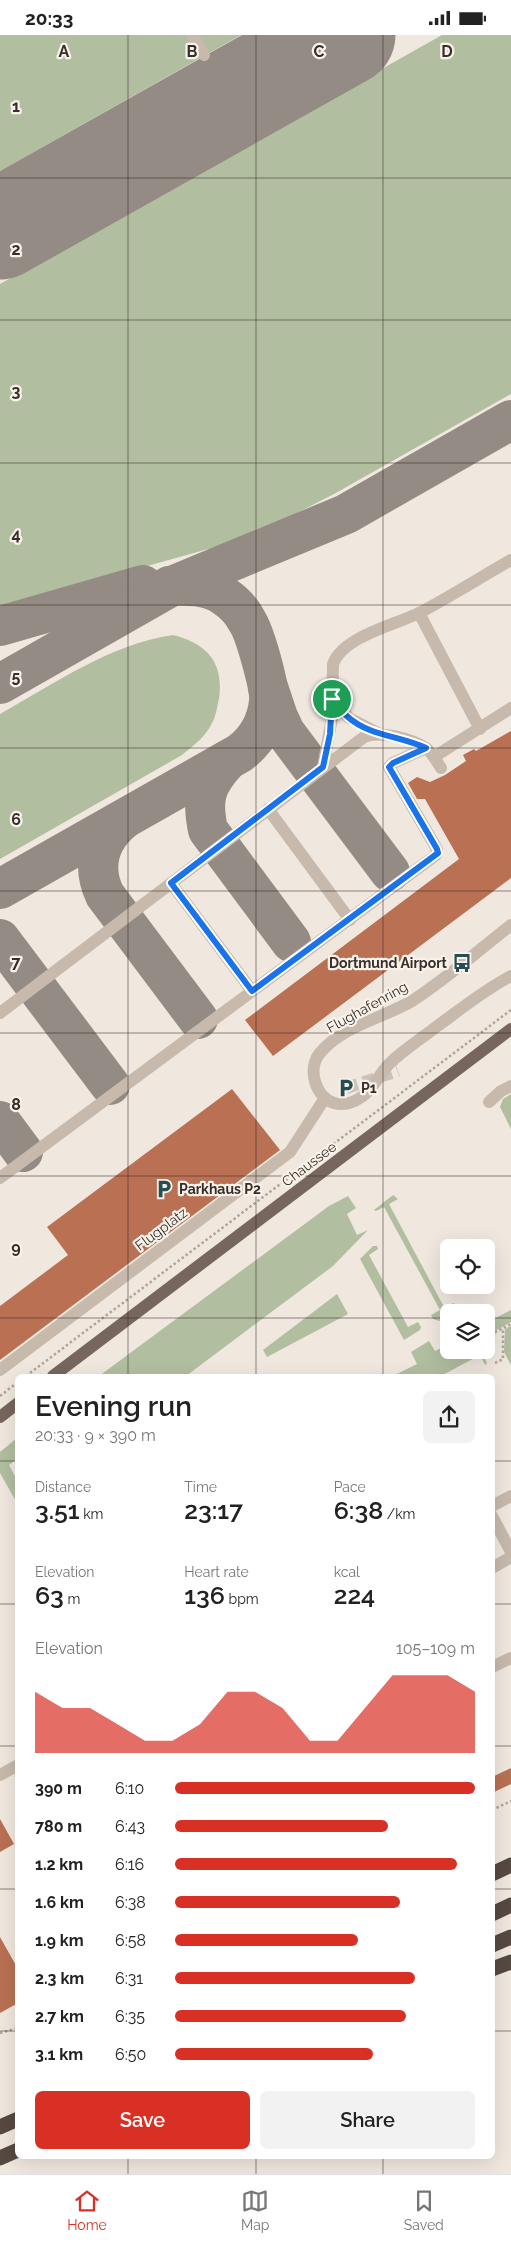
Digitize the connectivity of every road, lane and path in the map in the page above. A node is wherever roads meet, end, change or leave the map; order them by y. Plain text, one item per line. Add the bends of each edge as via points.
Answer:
1 (192, 35) edge
2 (204, 55) dead end
3 (511, 560) edge
4 (419, 613) junction
5 (332, 699) junction
6 (511, 708) edge
7 (480, 729) junction
8 (378, 733) junction
9 (430, 753) junction
10 (323, 767) junction
11 (441, 768) dead end
12 (268, 809) junction
13 (171, 883) junction
14 (350, 920) junction
15 (511, 925) edge
16 (511, 976) edge
17 (252, 991) junction
18 (511, 1010) edge
19 (0, 1013) edge
20 (511, 1029) edge
21 (511, 1086) edge
22 (325, 1098) junction
23 (489, 1102) dead end
24 (0, 1178) edge
25 (511, 1324) edge
26 (503, 1329) junction
27 (495, 1333) edge
28 (495, 1363) dead end
29 (0, 1370) edge
30 (29, 1374) edge
31 (56, 1374) edge
32 (15, 1384) edge
33 (0, 1396) edge
34 (15, 1405) edge
35 (0, 1417) edge
36 (511, 1496) edge
37 (495, 1504) edge
38 (495, 1522) edge
39 (511, 1552) edge
40 (511, 1557) edge
41 (495, 1566) edge
42 (511, 1658) edge
43 (495, 1666) edge
44 (15, 1767) edge
45 (0, 1775) edge
46 (511, 1801) edge
47 (495, 1809) edge
48 (511, 1865) edge
49 (495, 1873) edge
50 (511, 1905) edge
51 (495, 1912) edge
52 (511, 1937) edge
53 (495, 1944) edge
54 (511, 1962) edge
55 (495, 1968) edge
56 (15, 2029) edge
57 (0, 2033) edge
58 (15, 2120) edge
59 (0, 2127) edge
60 (15, 2151) edge
61 (0, 2158) edge

1 - 2 street
3 - 4 street
4 - 5 street via 367,635 340,652 333,664
4 - 7 street
5 - 8 street via 349,718
5 - 10 street via 330,734
6 - 7 street
7 - 9 street
8 - 9 street via 416,743
8 - 10 street via 364,737
9 - 11 street
9 - 14 street via 389,767 438,853
10 - 12 street
12 - 13 street
12 - 14 street
13 - 17 street
13 - 19 street
14 - 17 street
15 - 22 street, Flughafenring via 414,999 327,1046 314,1066 317,1088
16 - 22 street via 488,988 402,1053 362,1097 344,1104
17 - 24 street
18 - 30 path
20 - 31 main road, Chaussee
21 - 23 street
22 - 29 street, Flugplatz via 290,1152
25 - 26 path
26 - 27 path
26 - 28 path via 502,1359
32 - 33 path
34 - 35 main road
36 - 37 street
38 - 39 street
40 - 41 street
42 - 43 street
44 - 45 street
46 - 47 path
48 - 49 highway
50 - 51 highway
52 - 53 highway
54 - 55 highway
56 - 57 path
58 - 59 highway
60 - 61 highway

